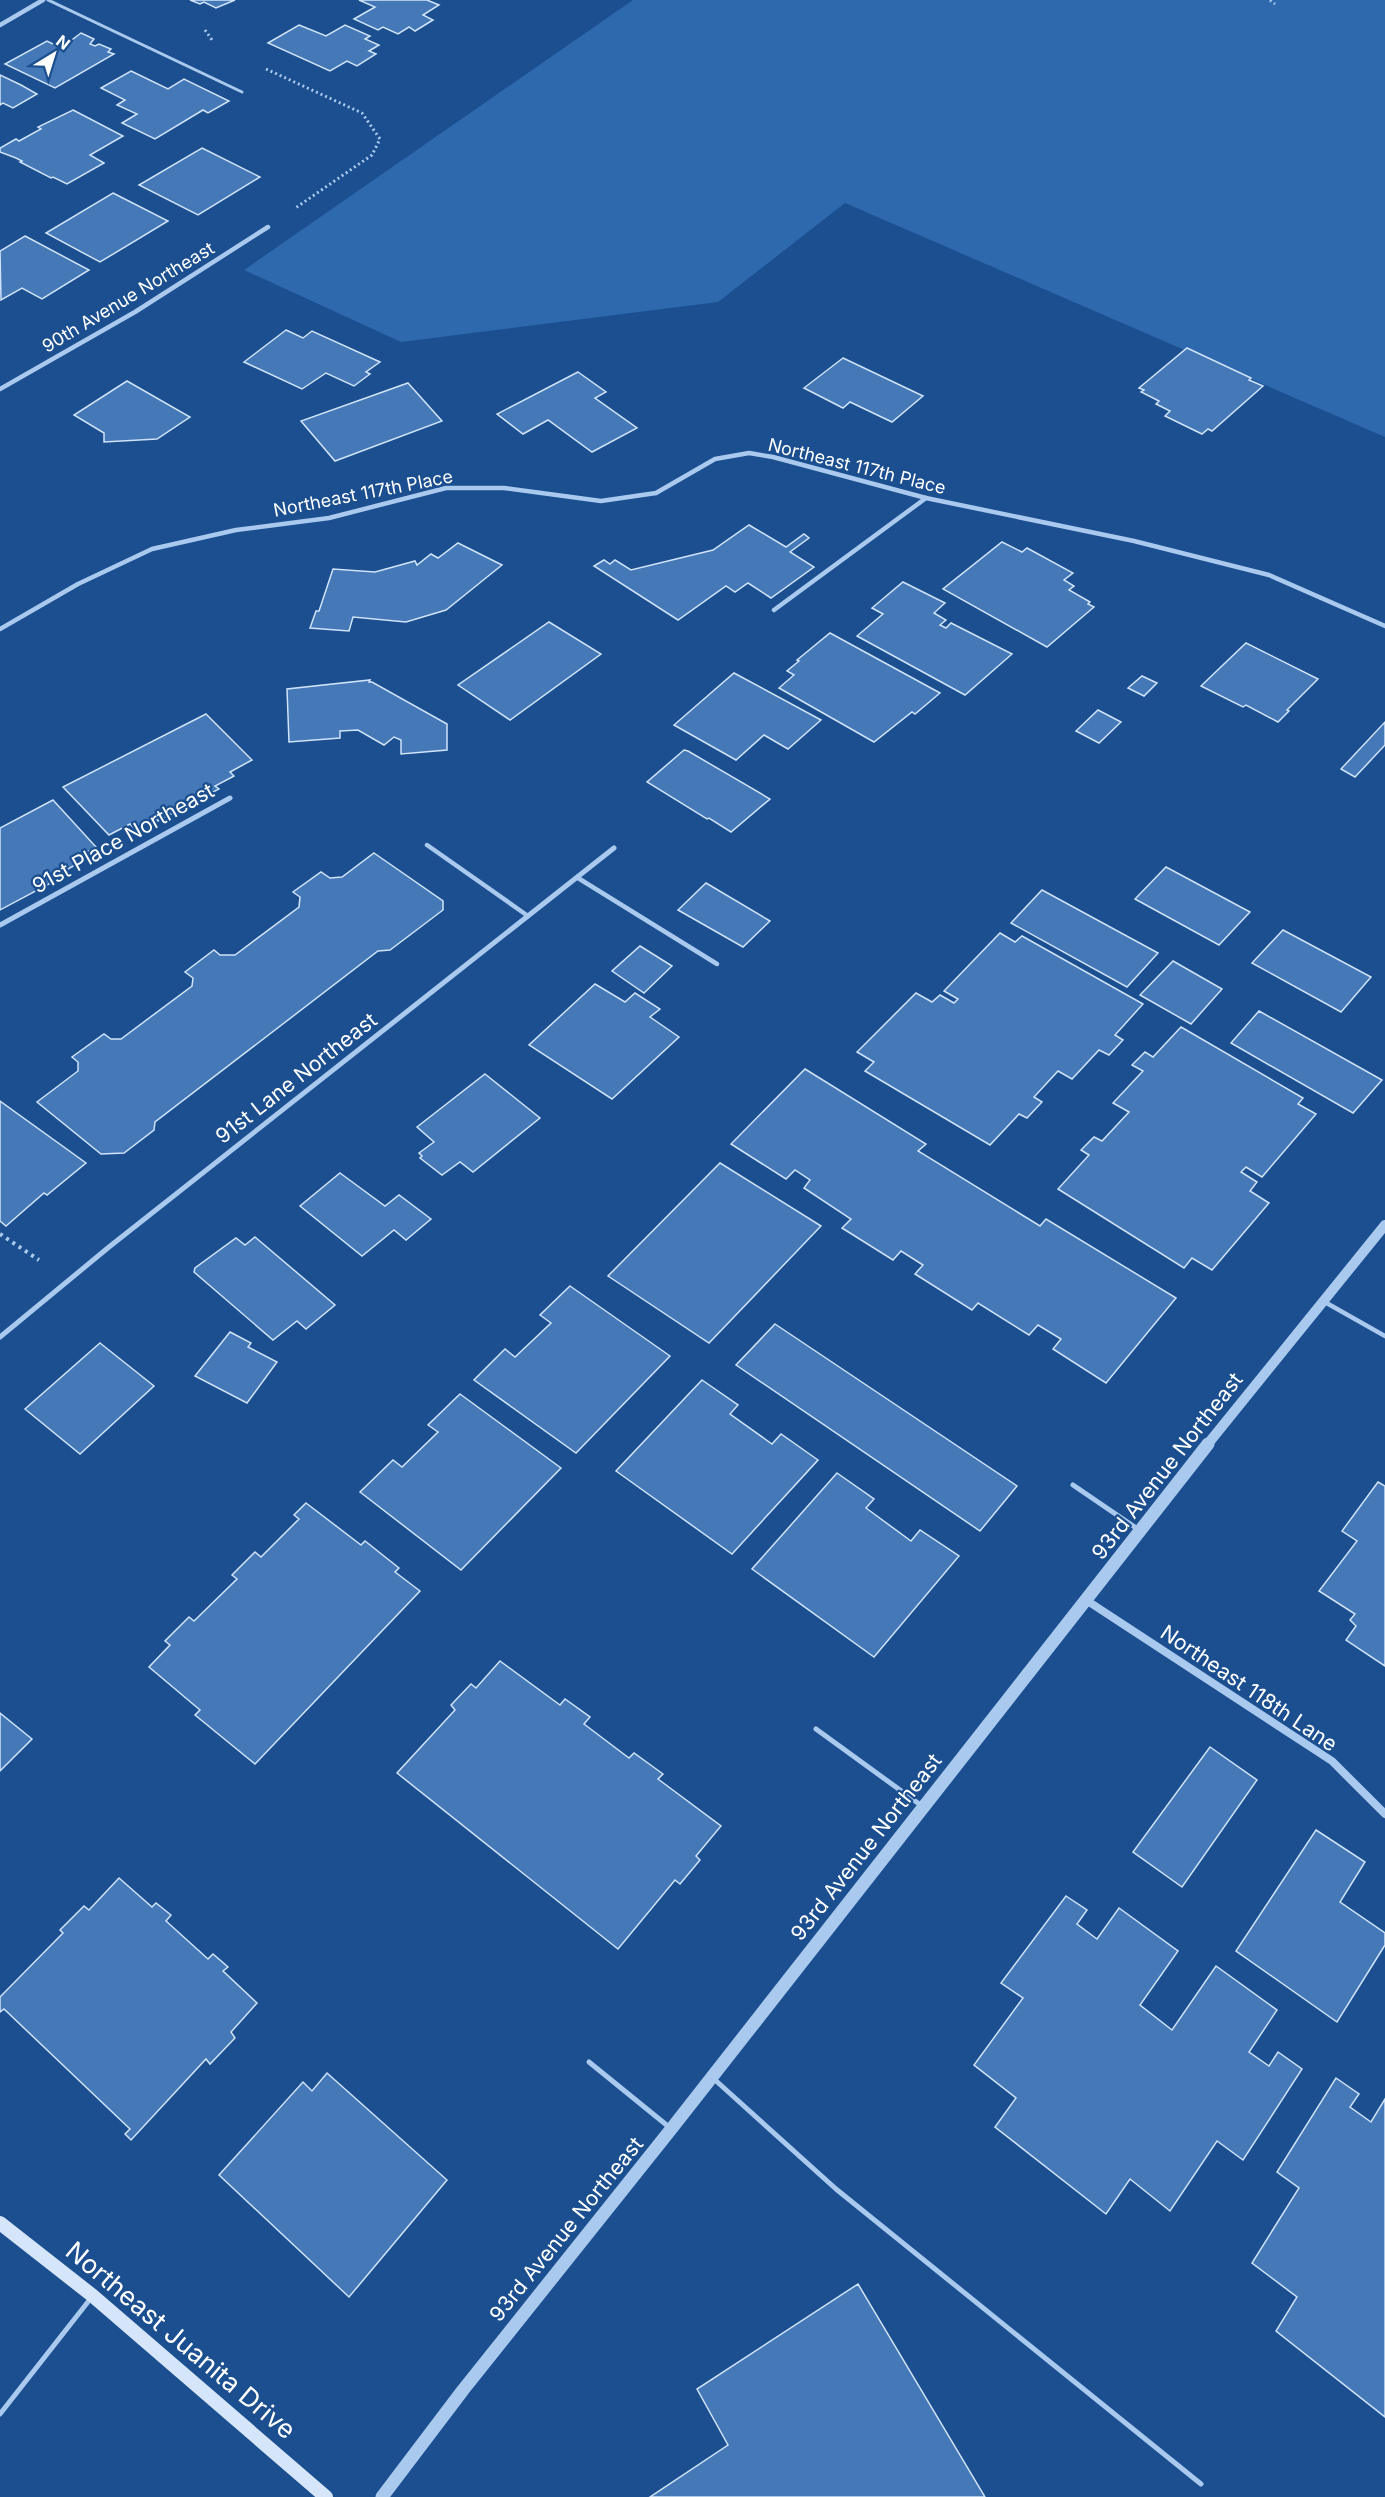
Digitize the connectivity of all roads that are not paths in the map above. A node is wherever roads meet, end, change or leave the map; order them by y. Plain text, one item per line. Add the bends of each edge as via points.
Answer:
1 (43, 0) edge
2 (48, 0) edge
3 (0, 25) edge
4 (242, 92) dead end
5 (268, 227) road end
6 (0, 389) edge
7 (926, 498) junction
8 (774, 610) dead end
9 (1385, 626) edge
10 (0, 629) edge
11 (230, 798) dead end
12 (427, 846) dead end
13 (614, 848) dead end
14 (578, 878) junction
15 (528, 916) junction
16 (0, 925) edge
17 (717, 964) dead end
18 (1385, 1225) edge
19 (1323, 1301) junction
20 (1385, 1336) edge
21 (0, 1337) edge
22 (1073, 1485) dead end
23 (1139, 1530) junction
24 (1086, 1600) junction
25 (816, 1729) dead end
26 (922, 1806) junction
27 (1385, 1814) edge
28 (589, 2062) dead end
29 (712, 2077) junction
30 (671, 2129) junction
31 (0, 2223) edge
32 (93, 2296) junction
33 (0, 2414) edge
34 (1201, 2484) dead end
35 (327, 2497) edge
36 (382, 2497) edge

1 - 3 street
2 - 4 lane
5 - 6 street, 90th Avenue Northeast via 135,312
7 - 8 street
7 - 9 street, Northeast 117th Place via 1134,541 1269,575
7 - 10 street, Northeast 117th Place via 749,453 715,459 656,493 601,501 504,488 446,488 329,518 236,530 152,549 78,584
11 - 16 street, 91st Place Northeast
12 - 15 lane
13 - 14 street, 91st Lane Northeast
14 - 15 street, 91st Lane Northeast
14 - 17 lane
15 - 21 street, 91st Lane Northeast
18 - 19 street, 93rd Avenue Northeast
19 - 20 lane
19 - 23 street, 93rd Avenue Northeast
22 - 23 lane
23 - 24 street, 93rd Avenue Northeast
24 - 26 street, 93rd Avenue Northeast
24 - 27 street, Northeast 118th Lane via 1332,1761
25 - 26 lane
26 - 29 street, 93rd Avenue Northeast
28 - 30 lane
29 - 30 street, 93rd Avenue Northeast
29 - 34 lane via 836,2189
30 - 36 street, 93rd Avenue Northeast via 444,2412
31 - 32 main road, Northeast Juanita Drive
32 - 33 lane
32 - 35 main road, Northeast Juanita Drive

